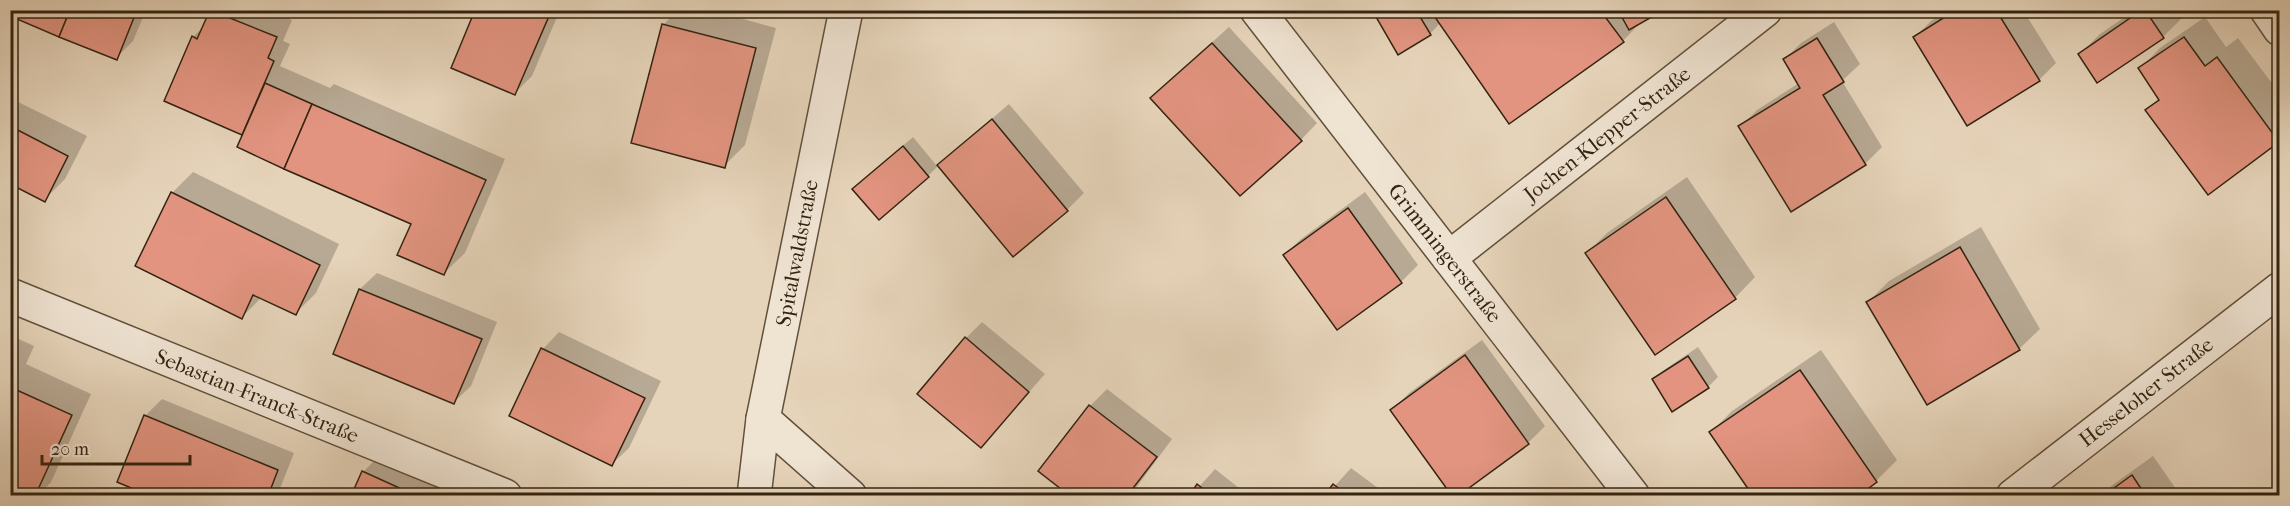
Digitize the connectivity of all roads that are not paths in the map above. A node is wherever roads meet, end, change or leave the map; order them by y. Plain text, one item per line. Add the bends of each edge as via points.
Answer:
1 (846, 10) edge
2 (1257, 10) edge
3 (1765, 10) edge
4 (2266, 10) edge
5 (2280, 29) edge
6 (1449, 258) junction
7 (2280, 289) edge
8 (10, 295) edge
9 (763, 419) junction
10 (505, 495) edge
11 (754, 495) edge
12 (850, 495) edge
13 (1633, 495) edge
14 (2013, 495) edge

1 - 9 street, Spitalwaldstraße
2 - 6 street, Grimmingerstraße
3 - 6 street, Jochen-Klepper-Straße
4 - 5 street
6 - 13 street, Grimmingerstraße
7 - 14 street, Hesseloher Straße
8 - 10 street, Sebastian-Franck-Straße
9 - 11 street, Spitalwaldstraße
9 - 12 street

